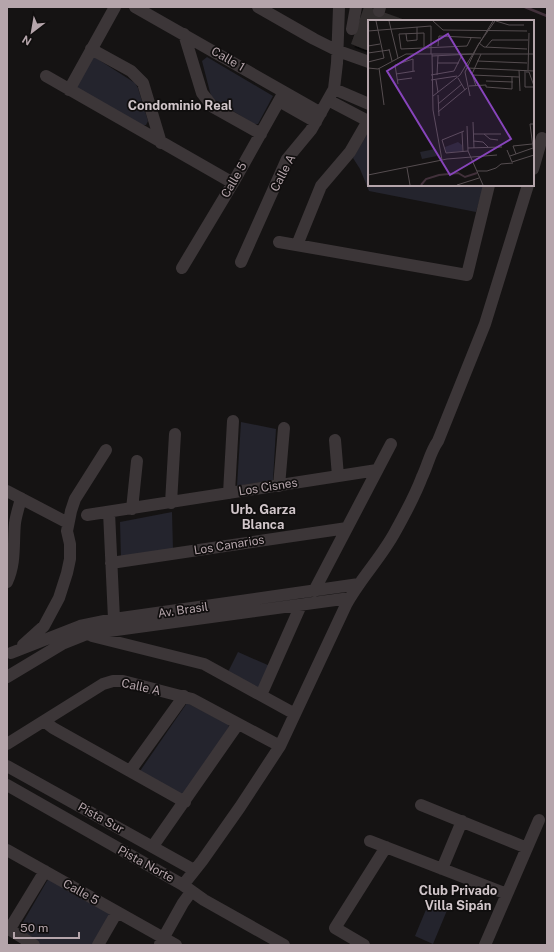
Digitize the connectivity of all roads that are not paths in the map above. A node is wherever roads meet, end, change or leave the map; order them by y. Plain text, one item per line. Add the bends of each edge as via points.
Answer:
1 (115, 7) edge
2 (135, 7) edge
3 (258, 7) edge
4 (339, 7) edge
5 (356, 7) edge
6 (352, 29) dead end
7 (184, 34) junction
8 (91, 49) junction
9 (338, 51) junction
10 (368, 62) edge
11 (46, 76) dead end
12 (334, 89) junction
13 (69, 90) junction
14 (282, 96) junction
15 (328, 100) junction
16 (368, 104) edge
17 (318, 117) junction
18 (368, 120) edge
19 (368, 122) edge
20 (261, 134) junction
21 (541, 137) edge
22 (161, 142) junction
23 (534, 165) edge
24 (233, 183) junction
25 (489, 186) edge
26 (528, 186) edge
27 (279, 242) dead end
28 (297, 245) junction
29 (241, 262) dead end
30 (182, 268) dead end
31 (233, 421) dead end
32 (284, 428) dead end
33 (175, 434) dead end
34 (335, 440) dead end
35 (391, 444) dead end
36 (106, 450) dead end
37 (137, 461) dead end
38 (377, 470) junction
39 (338, 476) junction
40 (279, 486) junction
41 (7, 491) edge
42 (229, 494) junction
43 (21, 498) junction
44 (171, 502) junction
45 (132, 509) junction
46 (109, 512) junction
47 (87, 516) dead end
48 (68, 523) junction
49 (347, 528) junction
50 (111, 563) junction
51 (7, 582) edge
52 (359, 584) junction
53 (314, 591) junction
54 (350, 598) junction
55 (301, 605) junction
56 (114, 620) junction
57 (87, 634) junction
58 (8, 653) edge
59 (7, 677) edge
60 (261, 695) junction
61 (184, 696) junction
62 (295, 714) junction
63 (44, 721) junction
64 (238, 724) junction
65 (7, 744) edge
66 (280, 746) junction
67 (7, 766) edge
68 (130, 771) junction
69 (7, 785) edge
70 (185, 802) junction
71 (421, 805) dead end
72 (539, 820) dead end
73 (462, 821) junction
74 (370, 841) dead end
75 (153, 846) junction
76 (386, 847) junction
77 (527, 848) junction
78 (7, 850) edge
79 (442, 869) junction
80 (194, 870) junction
81 (45, 871) junction
82 (187, 888) junction
83 (507, 894) junction
84 (117, 912) junction
85 (8, 929) edge
86 (161, 941) edge
87 (34, 945) edge
88 (98, 945) edge
89 (176, 945) edge
90 (284, 945) edge
91 (364, 945) edge
92 (485, 945) edge

1 - 8 street
2 - 7 street, Calle 1
3 - 9 street
4 - 9 street
5 - 6 street
7 - 14 street, Calle 1
7 - 20 street via 202,93 213,107
8 - 13 street
8 - 22 street via 131,72 143,83
9 - 10 street
9 - 12 street
11 - 13 street
12 - 15 street, Calle A
12 - 16 street
13 - 22 street
14 - 17 street, Calle 1
14 - 20 street, Calle 5
15 - 17 street, Calle A
15 - 18 street
17 - 29 street, Calle A via 311,130 287,159
19 - 28 street via 350,152 321,186
20 - 24 street, Calle 5
21 - 23 street
22 - 24 street
24 - 30 street, Calle 5
25 - 28 street via 467,275
26 - 52 street via 485,324 438,441 396,531
27 - 28 street
31 - 42 street
32 - 40 street
33 - 44 street
34 - 39 street
35 - 38 street
36 - 48 street via 75,499
37 - 45 street
38 - 39 street, Los Cisnes
38 - 49 street
39 - 40 street, Los Cisnes
40 - 42 street, Los Cisnes
41 - 43 street
42 - 44 street, Los Cisnes
43 - 48 street
43 - 51 street via 16,522 14,555
44 - 45 street, Los Cisnes
45 - 46 street, Los Cisnes
46 - 47 street, Los Cisnes
46 - 50 street
48 - 58 street via 70,559 59,598 44,626 28,641
49 - 50 street, Los Canarios
49 - 53 street
50 - 56 street
52 - 53 street, Av. Brasil
52 - 54 street
53 - 56 street, Av. Brasil
54 - 55 street, Av. Brasil
54 - 62 street
55 - 57 street, Av. Brasil
55 - 60 street
56 - 58 street, Av. Brasil via 80,626
57 - 59 street, Av. Brasil via 62,644
57 - 60 street via 204,664
60 - 62 street
61 - 63 street, Calle A via 123,681 113,681 103,684
61 - 64 street, Calle A
61 - 68 street
62 - 66 street
63 - 65 street, Calle A
63 - 68 street
64 - 66 street, Calle A
64 - 70 street
66 - 80 street
67 - 75 street, Pista Sur
68 - 70 street
69 - 82 street, Pista Norte
70 - 75 street
71 - 73 street
72 - 77 street
73 - 77 street
73 - 79 street
74 - 76 street
75 - 80 street, Pista Sur
76 - 79 street
76 - 91 street via 335,928
77 - 83 street
78 - 81 street, Calle 5
79 - 83 street
80 - 82 street
81 - 84 street, Calle 5
81 - 85 street
82 - 86 street via 183,903
82 - 90 street, Pista Norte
83 - 92 street
84 - 86 street, Calle 5
84 - 88 street
85 - 87 street
86 - 89 street, Calle 5

